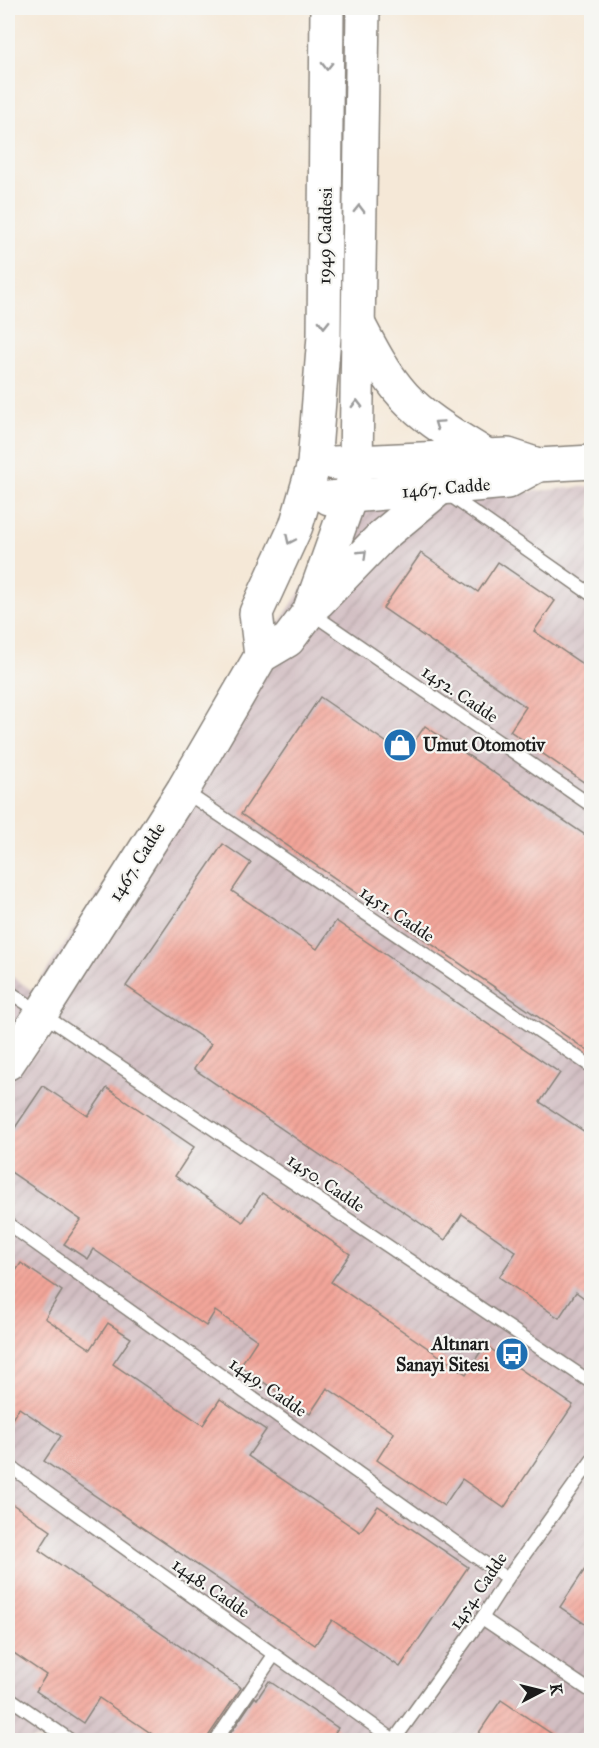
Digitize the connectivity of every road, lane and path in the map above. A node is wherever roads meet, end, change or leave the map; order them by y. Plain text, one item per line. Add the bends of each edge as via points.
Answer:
1 (327, 8) edge
2 (363, 8) edge
3 (357, 322) junction
4 (487, 456) junction
5 (591, 462) edge
6 (356, 463) junction
7 (314, 464) junction
8 (538, 465) junction
9 (439, 489) junction
10 (350, 497) junction
11 (304, 500) junction
12 (591, 595) edge
13 (309, 612) junction
14 (261, 656) junction
15 (183, 790) junction
16 (591, 806) edge
17 (8, 991) edge
18 (41, 1014) junction
19 (8, 1063) edge
20 (591, 1067) edge
21 (8, 1224) edge
22 (591, 1383) edge
23 (591, 1460) edge
24 (8, 1465) edge
25 (507, 1580) junction
26 (482, 1618) junction
27 (274, 1654) junction
28 (591, 1692) edge
29 (8, 1697) edge
30 (70, 1740) edge
31 (216, 1740) edge
32 (394, 1740) edge

1 -> 7 street, 1949 Caddesi via 324,336
3 -> 2 street, 1949 Caddesi
4 -> 3 street via 426,416 404,396 379,363
6 -> 3 street, 1949 Caddesi
4 - 6 street, 1467. Cadde
4 - 8 street, 1467. Cadde via 508,455
5 - 8 street, 1467. Cadde
6 - 7 street, 1467. Cadde
6 - 10 street, 1467. Cadde
7 - 11 street
8 - 9 street, 1467. Cadde via 507,482
9 - 10 street, 1467. Cadde
9 - 12 lane
13 -> 9 street via 361,556
10 - 11 street, 1467. Cadde
10 - 13 street, 1467. Cadde
11 -> 14 street via 256,613
13 - 14 street, 1467. Cadde via 288,640
13 - 16 lane, 1452. Cadde
14 - 15 street, 1467. Cadde
15 - 18 street, 1467. Cadde
15 - 20 lane, 1451. Cadde
17 - 18 lane, 1450. Cadde
18 - 19 street, 1467. Cadde
18 - 22 lane, 1450. Cadde
21 - 25 lane, 1449. Cadde
23 - 25 lane, 1454. Cadde
24 - 27 lane, 1448. Cadde
25 - 26 lane, 1454. Cadde
26 - 28 lane
26 - 32 lane, 1454. Cadde
27 - 31 lane
27 - 32 lane, 1448. Cadde
29 - 30 lane

